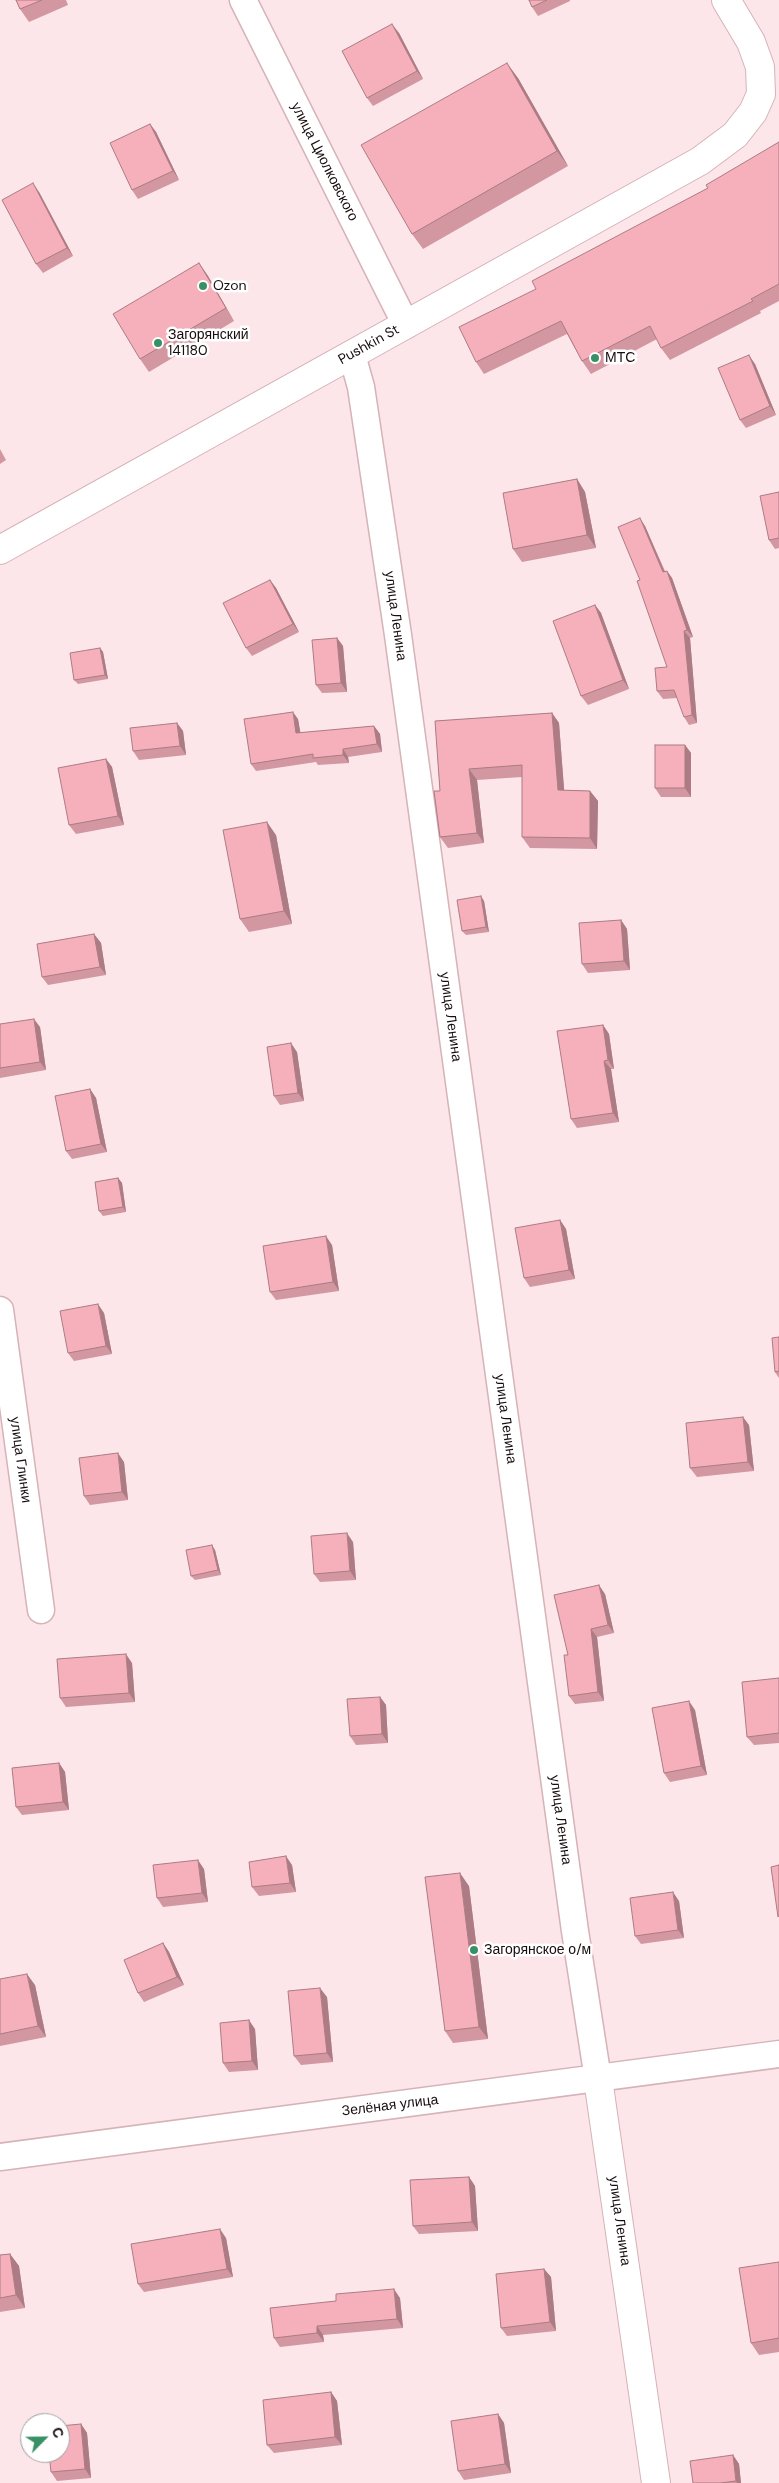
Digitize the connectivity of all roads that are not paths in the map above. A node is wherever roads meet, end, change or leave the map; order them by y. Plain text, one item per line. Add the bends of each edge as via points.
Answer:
1 (243, 0) edge
2 (726, 0) edge
3 (406, 325) junction
4 (352, 355) junction
5 (0, 550) edge
6 (0, 1310) edge
7 (41, 1610) dead end
8 (779, 2054) edge
9 (598, 2079) junction
10 (0, 2157) edge
11 (656, 2483) edge

1 - 3 street, улица Циолковского
2 - 3 main road, Pushkin St via 751,42 760,67 761,94 753,112 735,135 700,161
3 - 4 main road, Pushkin St
4 - 5 main road, Pushkin St
4 - 9 street, улица Ленина via 361,386 398,635
6 - 7 street, улица Глинки
8 - 9 street, Зелёная улица
9 - 10 street, Зелёная улица
9 - 11 main road, улица Ленина

